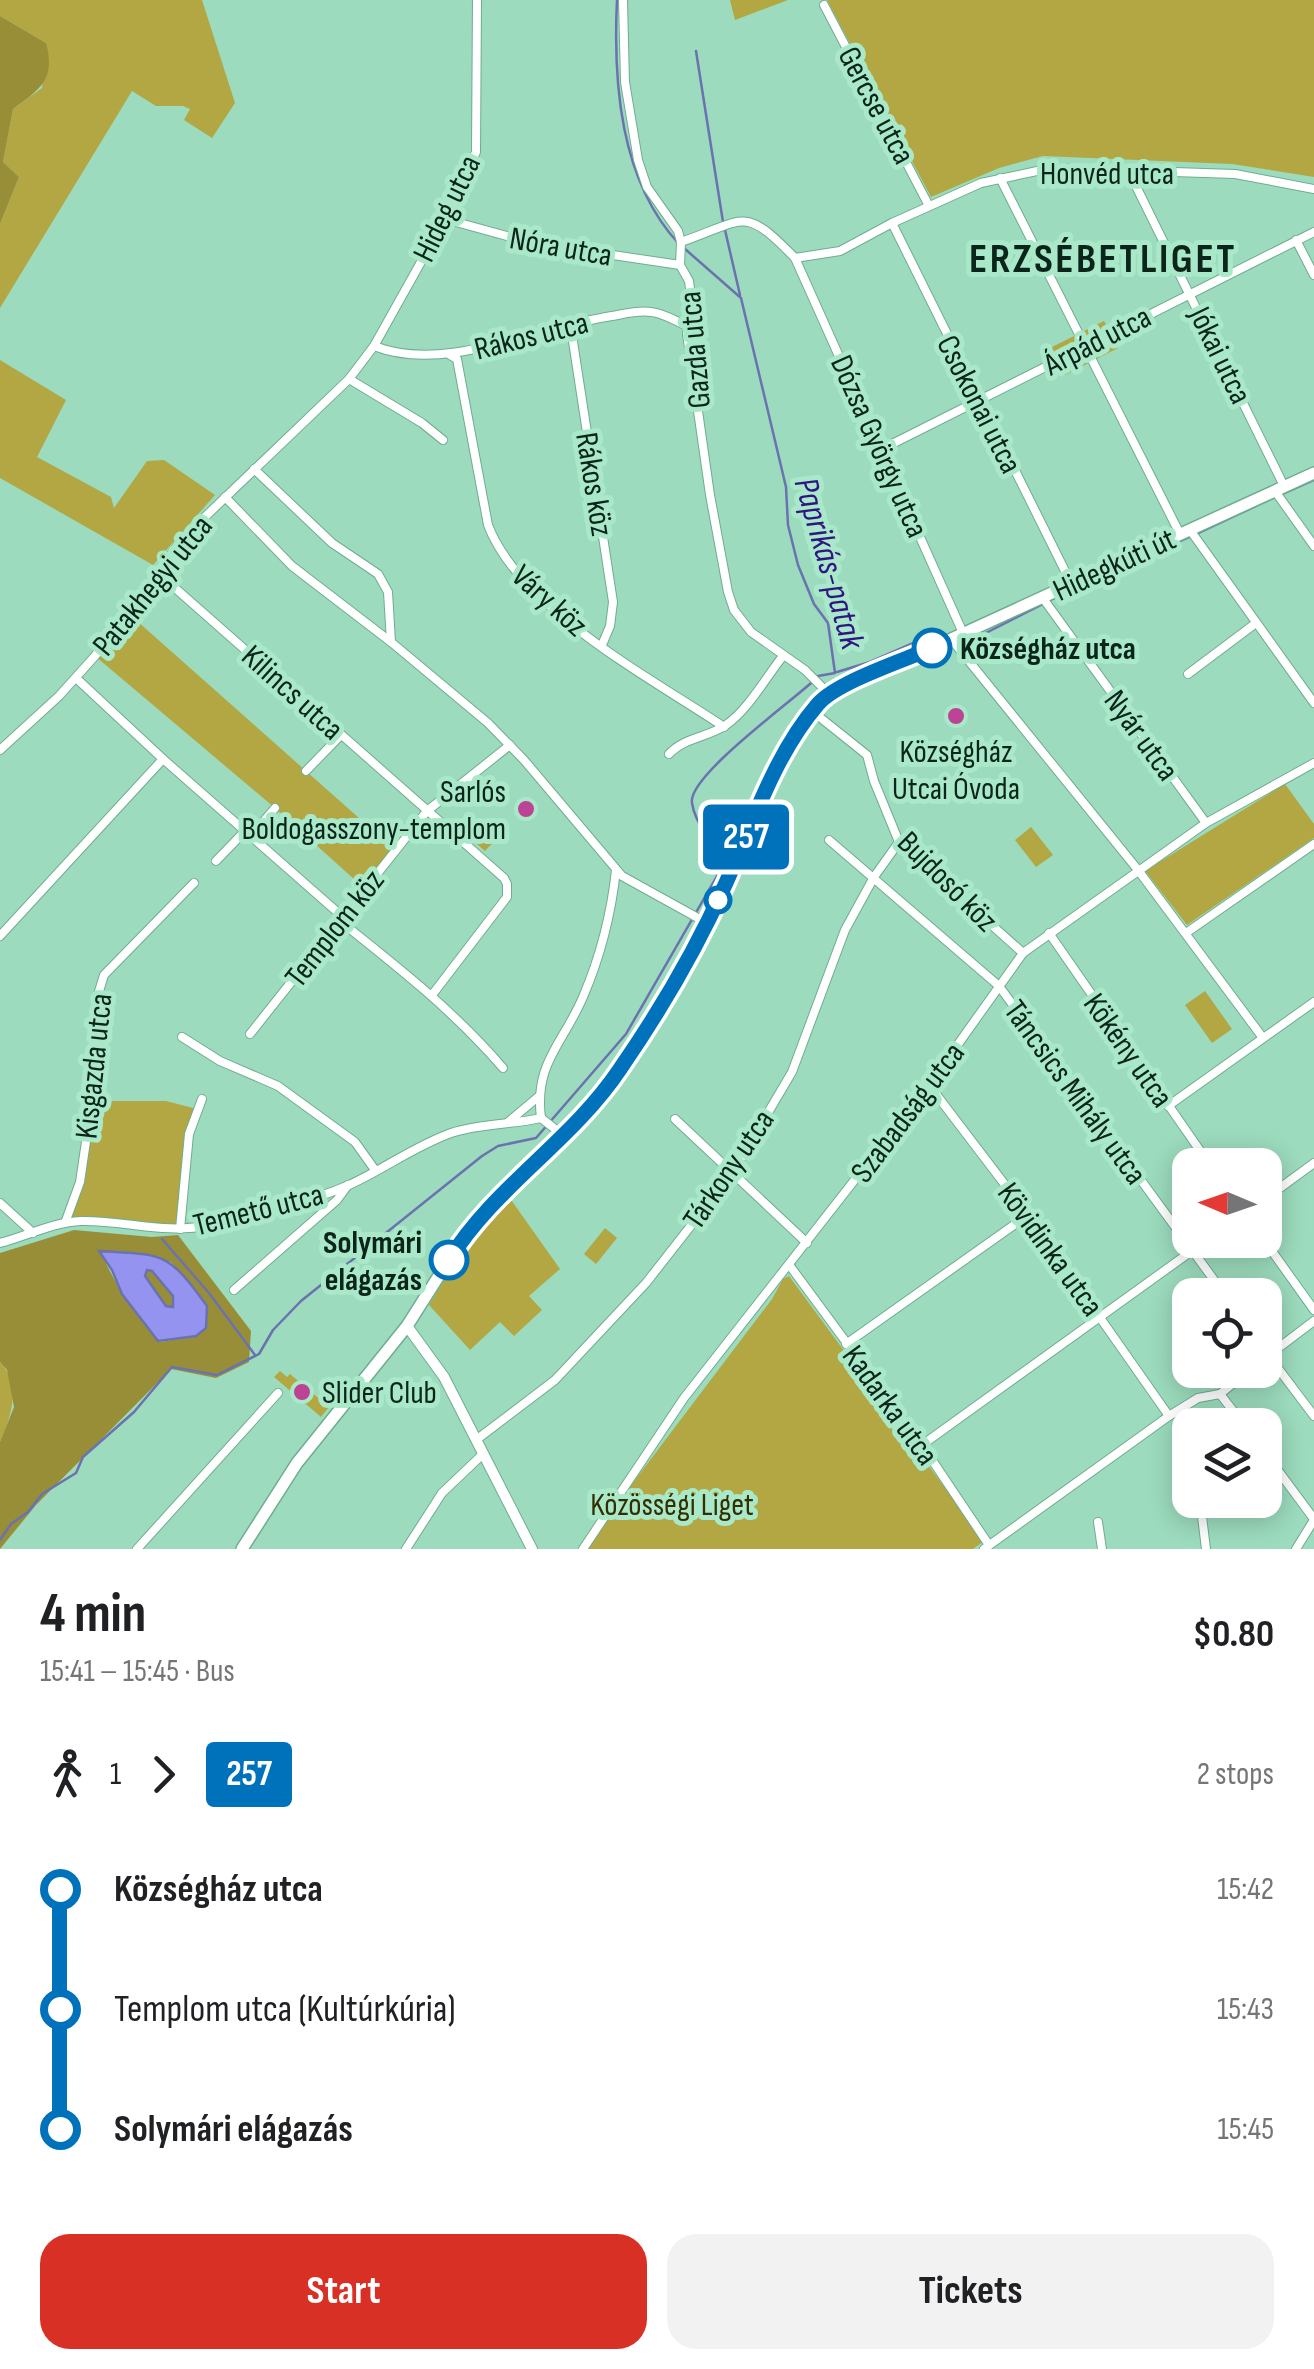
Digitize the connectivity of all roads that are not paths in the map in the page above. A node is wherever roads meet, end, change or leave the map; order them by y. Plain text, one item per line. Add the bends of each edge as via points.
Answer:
1 (478, 0) edge
2 (623, 0) edge
3 (824, 5) dead end
4 (1129, 172) junction
5 (1000, 178) junction
6 (1314, 189) edge
7 (929, 206) junction
8 (444, 218) junction
9 (892, 223) junction
10 (1314, 232) edge
11 (1296, 240) junction
12 (681, 246) junction
13 (796, 258) junction
14 (680, 265) junction
15 (1314, 275) edge
16 (1191, 293) junction
17 (570, 322) junction
18 (687, 326) junction
19 (374, 346) junction
20 (1085, 346) junction
21 (450, 355) junction
22 (348, 379) junction
23 (977, 399) junction
24 (443, 440) dead end
25 (882, 449) junction
26 (254, 469) junction
27 (1314, 473) edge
28 (1278, 492) junction
29 (225, 497) junction
30 (1188, 533) junction
31 (1314, 546) edge
32 (158, 572) junction
33 (1071, 584) junction
34 (1045, 600) junction
35 (1256, 622) junction
36 (957, 636) junction
37 (391, 642) junction
38 (602, 646) junction
39 (783, 656) junction
40 (1188, 674) dead end
41 (76, 678) junction
42 (828, 693) junction
43 (1314, 703) edge
44 (812, 711) junction
45 (724, 727) junction
46 (341, 735) junction
47 (510, 745) junction
48 (0, 750) edge
49 (669, 754) dead end
50 (163, 759) junction
51 (1314, 764) edge
52 (306, 771) dead end
53 (275, 808) dead end
54 (427, 811) junction
55 (1206, 824) junction
56 (249, 832) junction
57 (829, 840) dead end
58 (900, 842) junction
59 (1314, 844) edge
60 (216, 861) dead end
61 (616, 870) junction
62 (1138, 870) junction
63 (874, 877) junction
64 (194, 882) dead end
65 (342, 919) junction
66 (704, 921) junction
67 (1186, 933) junction
68 (1049, 934) junction
69 (0, 936) edge
70 (1023, 953) junction
71 (999, 986) junction
72 (432, 995) junction
73 (1314, 1002) edge
74 (250, 1034) dead end
75 (182, 1037) dead end
76 (1263, 1038) junction
77 (503, 1068) dead end
78 (930, 1086) junction
79 (538, 1098) junction
80 (202, 1099) dead end
81 (1168, 1106) junction
82 (675, 1119) dead end
83 (546, 1121) junction
84 (506, 1123) junction
85 (564, 1136) junction
86 (1198, 1148) edge
87 (1314, 1163) edge
88 (374, 1170) junction
89 (733, 1172) junction
90 (348, 1185) junction
91 (1282, 1187) edge
92 (0, 1203) edge
93 (1028, 1216) junction
94 (65, 1223) junction
95 (1172, 1223) edge
96 (180, 1229) junction
97 (34, 1234) junction
98 (0, 1244) edge
99 (808, 1244) junction
100 (1181, 1258) edge
101 (1278, 1258) edge
102 (790, 1266) junction
103 (234, 1290) dead end
104 (1312, 1304) edge
105 (1100, 1315) junction
106 (1314, 1321) edge
107 (407, 1326) junction
108 (846, 1344) junction
109 (1282, 1344) edge
110 (1282, 1375) edge
111 (1228, 1388) edge
112 (278, 1393) dead end
113 (1220, 1394) junction
114 (1229, 1408) edge
115 (1169, 1416) junction
116 (1314, 1416) edge
117 (476, 1440) junction
118 (922, 1445) junction
119 (483, 1454) junction
120 (1282, 1477) edge
121 (1202, 1518) edge
122 (1314, 1520) edge
123 (1098, 1522) dead end
124 (987, 1547) edge
125 (137, 1549) edge
126 (242, 1549) edge
127 (406, 1549) edge
128 (532, 1549) edge
129 (583, 1549) edge
130 (1102, 1549) edge
131 (1206, 1549) edge
132 (1296, 1549) edge

1 - 8 street, Hideg utca via 478,142
2 - 12 street via 638,160
3 - 7 street, Gercse utca
4 - 5 street, Honvéd utca via 1051,168
4 - 6 street, Honvéd utca via 1235,174
4 - 16 street, Jókai utca
5 - 7 street, Honvéd utca
5 - 20 street
7 - 9 street, Honvéd utca
8 - 14 street, Nóra utca via 532,243
8 - 19 street, Hideg utca
9 - 13 street, Honvéd utca via 830,255
9 - 23 street, Csokonai utca
10 - 11 street, Árpád utca
11 - 15 street
11 - 16 street, Árpád utca
12 - 13 street via 747,220 764,226
12 - 14 street, Gazda utca
13 - 25 street, Dózsa György utca
14 - 18 street, Gazda utca via 691,296
16 - 20 street, Árpád utca
16 - 28 street, Jókai utca
17 - 18 street, Rákos utca via 650,312
17 - 21 street, Rákos utca
17 - 38 street, Rákos köz via 613,602
18 - 39 street, Gazda utca via 728,592 741,621
19 - 21 street, Rákos utca via 394,354
19 - 22 street, Patakhegyi utca
20 - 23 street, Árpád utca
20 - 30 street
21 - 38 street, Váry köz via 457,359 496,547 538,596
22 - 24 street
22 - 26 street, Patakhegyi utca
23 - 25 street, Árpád utca
23 - 33 street, Csokonai utca
25 - 36 street, Dózsa György utca
26 - 29 street, Patakhegyi utca
26 - 37 street via 332,543 378,574 388,592
27 - 28 main road, Hidegkúti út
28 - 30 main road, Hidegkúti út
28 - 31 street, Jókai utca
29 - 32 street, Patakhegyi utca
29 - 37 street via 280,555
30 - 33 main road, Hidegkúti út
30 - 35 street
32 - 41 street, Patakhegyi utca
32 - 46 street, Kilincs utca
33 - 34 main road, Hidegkúti út
34 - 36 main road, Hidegkúti út
34 - 55 street, Nyár utca
35 - 40 street
35 - 43 street
36 - 42 main road, Hidegkúti út
36 - 62 street
37 - 47 street
38 - 45 street, Váry köz
39 - 42 street, Gazda utca
39 - 45 street
41 - 48 street, Patakhegyi utca
41 - 50 street
42 - 44 main road, Hidegkúti út
44 - 58 street, Bujdosó köz via 867,755
44 - 66 main road, Hidegkúti út via 776,770
45 - 49 street via 680,743
46 - 52 street
46 - 54 street, Kilincs utca
47 - 54 street, Templom köz
47 - 61 street
50 - 56 street
50 - 69 street
51 - 55 street, Szabadság utca
53 - 56 street
54 - 65 street, Templom köz
54 - 72 street, Kilincs utca via 504,878 508,891
55 - 62 street, Szabadság utca
56 - 60 street
56 - 65 street
57 - 63 street, Táncsics Mihály utca
58 - 63 street, Tárkony utca
58 - 70 street, Bujdosó köz
59 - 67 street
61 - 66 street
61 - 79 street via 603,949 545,1068
62 - 67 street
62 - 68 street, Szabadság utca
63 - 71 street, Táncsics Mihály utca
63 - 89 street, Tárkony utca via 845,930 792,1072
64 - 94 street, Kisgazda utca via 104,974 80,1182
65 - 72 street
65 - 74 street, Templom köz
66 - 85 main road, Hidegkúti út via 621,1069
67 - 76 street
68 - 70 street, Szabadság utca
68 - 81 street, Kökény utca
70 - 71 street, Szabadság utca
71 - 78 street, Szabadság utca
71 - 95 street, Táncsics Mihály utca
72 - 77 street
73 - 76 street
75 - 88 street via 294,1097 354,1142
76 - 81 street
78 - 93 street, Kövidinka utca
78 - 99 street, Szabadság utca
79 - 83 street
79 - 84 street, Temető utca
80 - 96 street via 189,1134
81 - 86 street, Kökény utca
82 - 89 street
83 - 84 street, Temető utca
83 - 85 street
84 - 88 street, Temető utca via 450,1134
85 - 107 main road, Hidegkúti út via 468,1230
87 - 91 street
88 - 90 street, Temető utca
89 - 99 street
89 - 117 street, Tárkony utca via 646,1283 555,1380
90 - 96 street, Temető utca
90 - 103 street
92 - 97 street
93 - 105 street, Kövidinka utca
93 - 108 street
94 - 96 street, Temető utca
94 - 97 street, Temető utca
97 - 98 street, Temető utca
99 - 102 street, Szabadság utca
100 - 105 street
101 - 104 street
102 - 108 street, Kadarka utca
102 - 129 street, Szabadság utca via 684,1398
105 - 115 street, Kövidinka utca
105 - 118 street
106 - 109 street
107 - 117 street via 444,1377
107 - 126 main road, Hidegkúti út via 287,1476
108 - 118 street, Kadarka utca
110 - 116 street
111 - 113 street
112 - 125 street
113 - 114 street
113 - 115 street via 1198,1398
115 - 124 street
117 - 119 street
118 - 124 street, Kadarka utca
119 - 127 street via 442,1493
119 - 128 street
120 - 122 street
121 - 131 street
122 - 132 street
123 - 130 street

